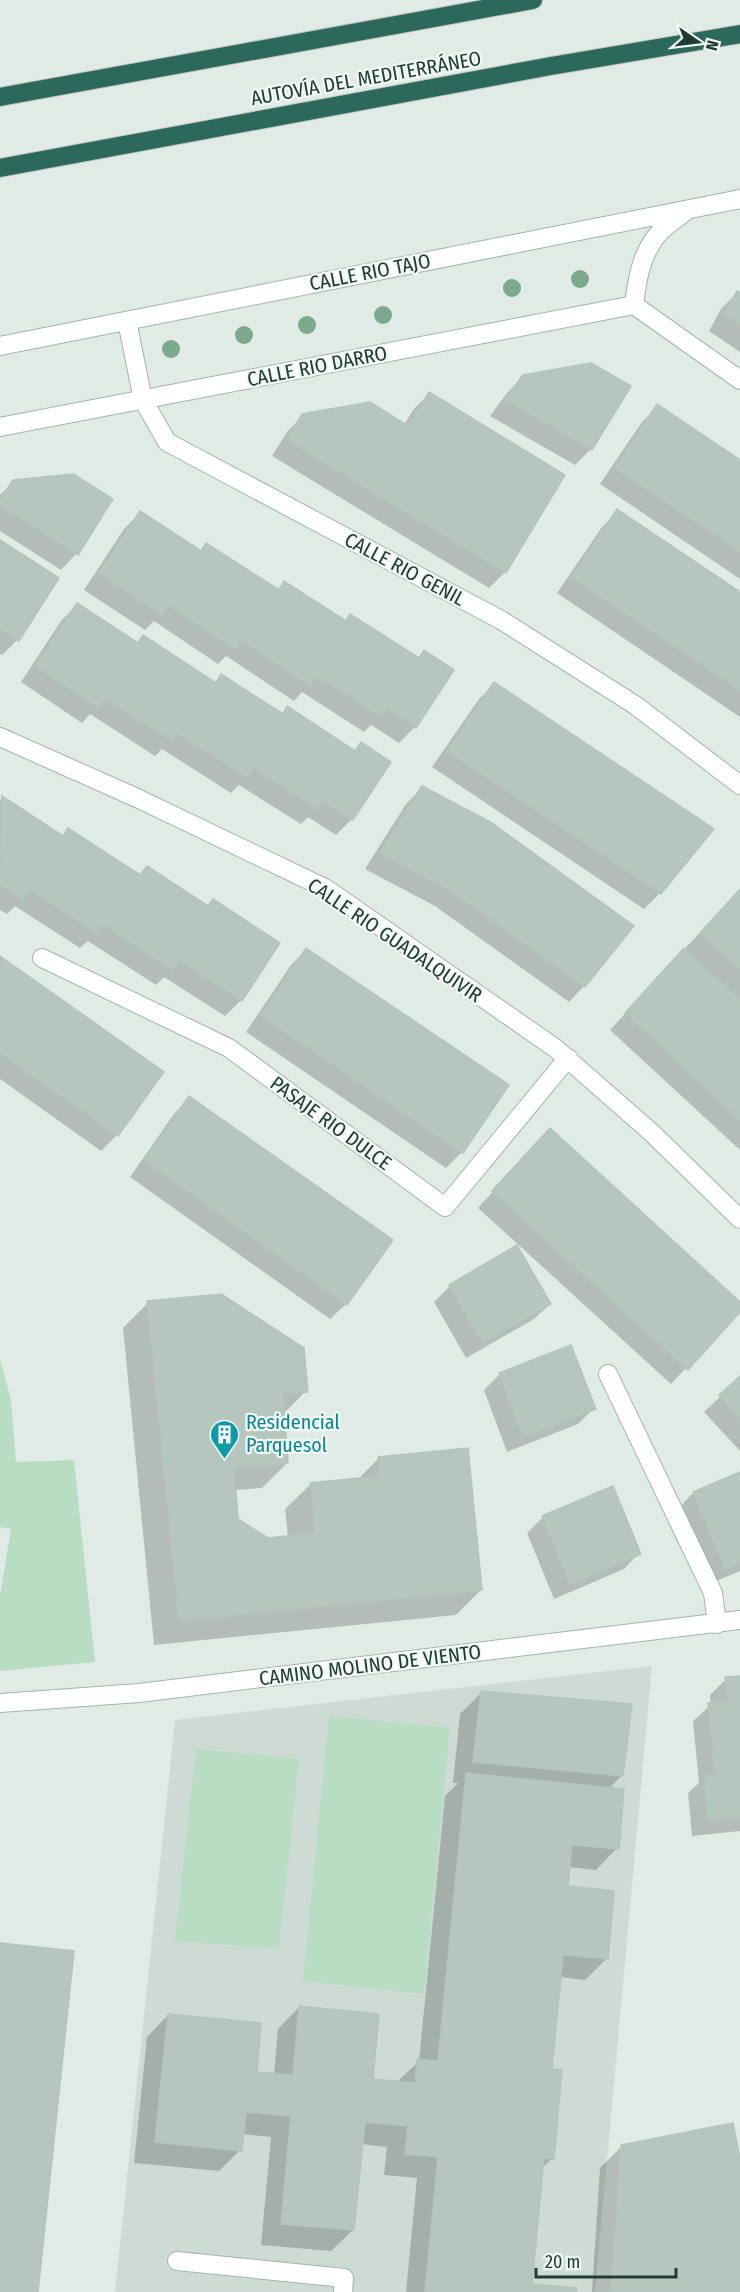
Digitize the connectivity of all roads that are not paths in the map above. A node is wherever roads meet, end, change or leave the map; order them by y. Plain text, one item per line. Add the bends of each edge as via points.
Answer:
1 (533, 0) edge
2 (740, 34) edge
3 (0, 97) edge
4 (0, 168) edge
5 (740, 199) edge
6 (689, 208) junction
7 (634, 305) junction
8 (127, 321) junction
9 (0, 346) edge
10 (740, 380) edge
11 (143, 400) junction
12 (0, 427) edge
13 (2, 743) edge
14 (740, 785) edge
15 (42, 958) dead end
16 (568, 1058) junction
17 (740, 1219) edge
18 (608, 1374) dead end
19 (740, 1620) edge
20 (717, 1623) junction
21 (0, 1703) edge
22 (177, 2261) dead end
23 (343, 2292) edge

1 - 3 highway
2 - 4 highway, AUTOVÍA DEL MEDITERRÁNEO
5 - 6 street, CALLE RIO TAJO
6 - 7 street via 658,234 644,256
6 - 8 street, CALLE RIO TAJO
7 - 10 street
7 - 11 street, CALLE RIO DARRO
8 - 9 street, CALLE RIO TAJO
8 - 11 street, CALLE RIO GENIL
11 - 12 street, CALLE RIO DARRO
11 - 14 street, CALLE RIO GENIL via 167,442 501,620 635,705
13 - 16 street, CALLE RIO GUADALQUIVIR via 137,798 325,888
15 - 16 street, PASAJE RIO DULCE via 229,1048 445,1207
16 - 17 street, CALLE RIO GUADALQUIVIR
18 - 20 street via 713,1593
19 - 20 street, CAMINO MOLINO DE VIENTO
20 - 21 street, CAMINO MOLINO DE VIENTO via 139,1693
22 - 23 street via 345,2278

